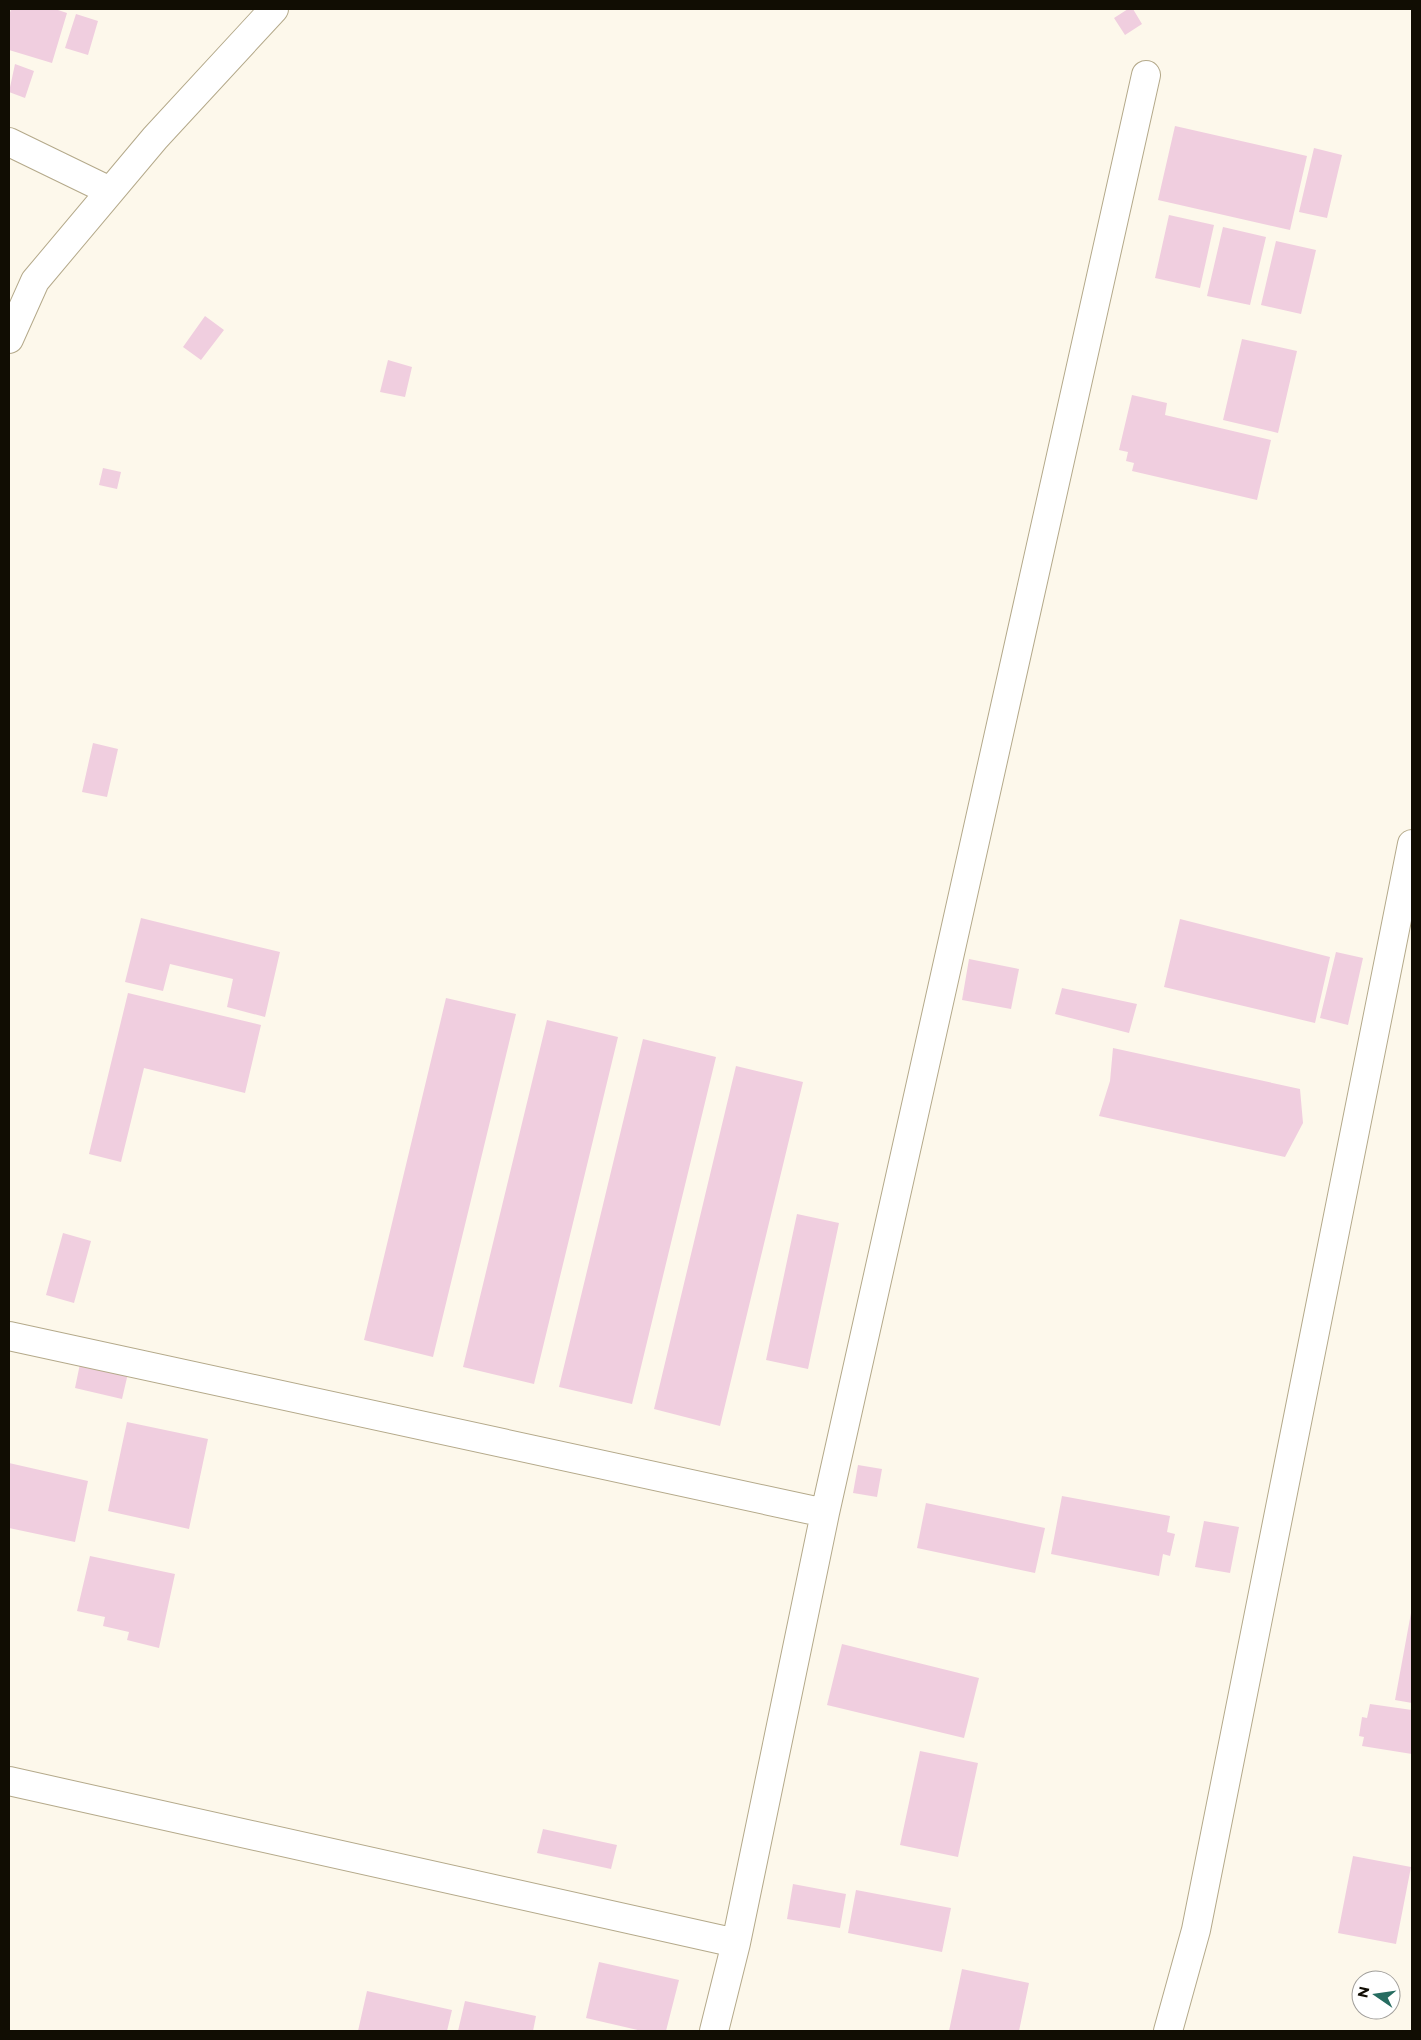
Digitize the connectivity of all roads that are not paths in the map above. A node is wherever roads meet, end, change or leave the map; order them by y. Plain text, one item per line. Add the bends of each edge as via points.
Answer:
1 (274, 9) edge
2 (1146, 75) dead end
3 (9, 142) edge
4 (110, 191) junction
5 (9, 339) edge
6 (1412, 844) edge
7 (9, 1336) edge
8 (824, 1512) junction
9 (9, 1781) edge
10 (736, 1943) junction
11 (714, 2031) edge
12 (1168, 2031) edge

1 - 4 street
2 - 8 street
3 - 4 street
4 - 5 street via 35,281
6 - 12 street via 1196,1930
7 - 8 street
8 - 10 street
9 - 10 street
10 - 11 street

